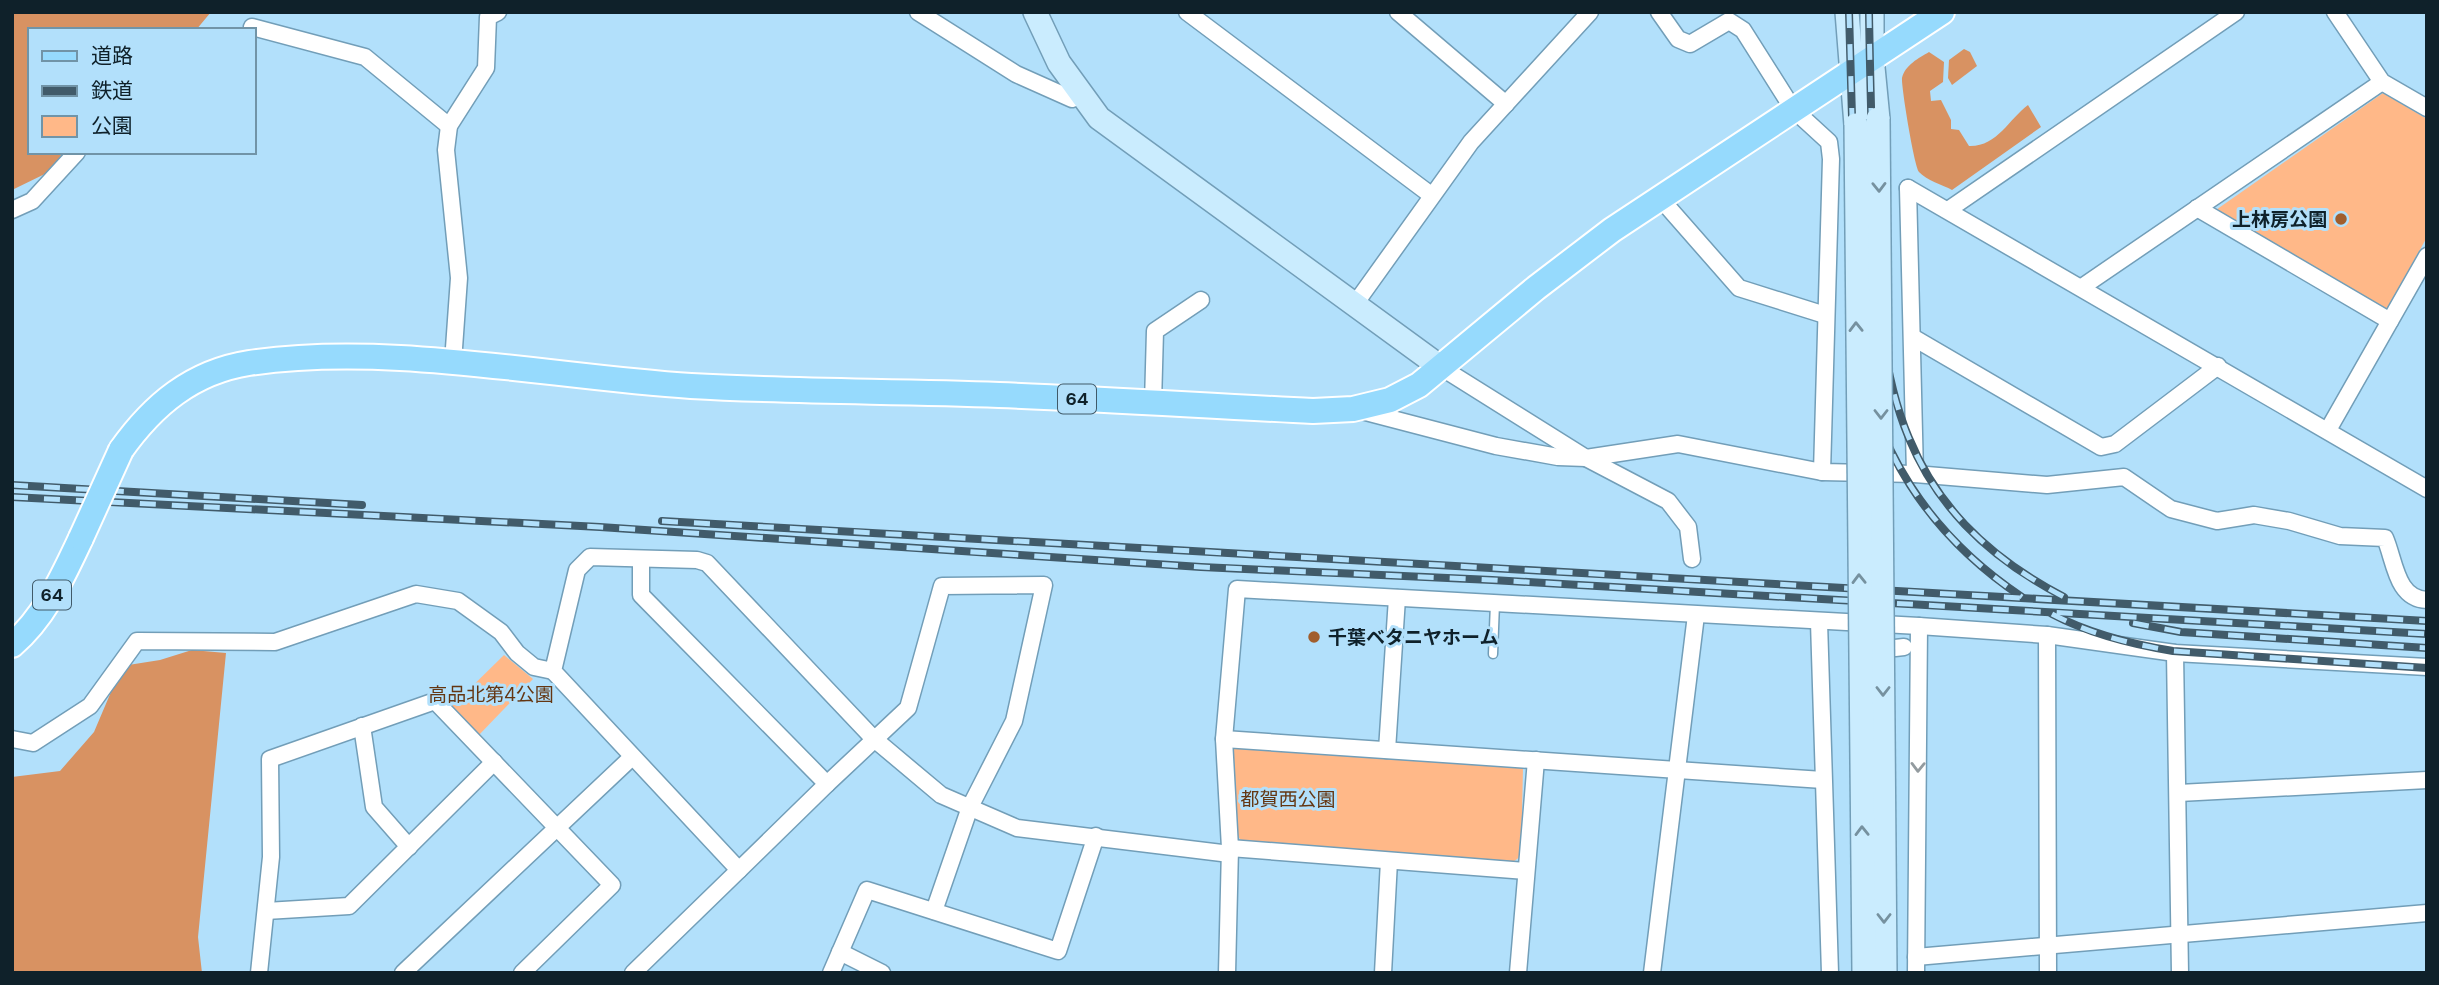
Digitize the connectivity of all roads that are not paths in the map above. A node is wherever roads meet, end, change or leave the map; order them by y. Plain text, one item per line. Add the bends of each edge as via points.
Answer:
1 (498, 12) edge
2 (918, 12) edge
3 (1035, 12) edge
4 (1187, 12) edge
5 (1398, 12) edge
6 (1590, 12) edge
7 (1660, 12) edge
8 (1847, 12) edge
9 (1872, 12) edge
10 (1942, 12) edge
11 (2236, 12) edge
12 (2335, 12) edge
13 (250, 23) edge
14 (1862, 63) junction
15 (2382, 82) junction
16 (1080, 96) junction
17 (1506, 104) junction
18 (2427, 108) edge
19 (1794, 109) junction
20 (449, 126) junction
21 (75, 154) edge
22 (1431, 195) junction
23 (1660, 198) junction
24 (2197, 208) junction
25 (1948, 209) junction
26 (12, 210) edge
27 (2427, 256) edge
28 (2081, 287) junction
29 (1201, 300) dead end
30 (1355, 303) junction
31 (1825, 315) junction
32 (2390, 321) junction
33 (1914, 338) junction
34 (453, 362) junction
35 (1439, 366) junction
36 (2218, 366) junction
37 (1153, 403) junction
38 (1353, 409) junction
39 (2328, 430) junction
40 (1586, 458) junction
41 (1822, 472) junction
42 (1915, 474) junction
43 (2427, 489) edge
44 (641, 559) junction
45 (1692, 559) dead end
46 (1397, 598) junction
47 (2427, 600) edge
48 (1495, 603) junction
49 (1696, 615) junction
50 (1819, 622) junction
51 (1919, 625) junction
52 (2047, 635) junction
53 (12, 645) edge
54 (2175, 653) junction
55 (1493, 654) dead end
56 (2427, 667) edge
57 (553, 671) junction
58 (362, 726) junction
59 (12, 738) edge
60 (873, 738) junction
61 (1224, 739) junction
62 (1387, 750) junction
63 (631, 758) junction
64 (1536, 760) junction
65 (494, 762) junction
66 (1676, 770) junction
67 (1823, 780) junction
68 (2427, 780) edge
69 (827, 784) junction
70 (2179, 793) junction
71 (970, 807) junction
72 (557, 825) junction
73 (1096, 836) junction
74 (409, 848) junction
75 (1230, 851) junction
76 (1389, 861) junction
77 (739, 870) junction
78 (1526, 871) junction
79 (265, 911) junction
80 (933, 911) junction
81 (2427, 913) edge
82 (2179, 935) junction
83 (2049, 945) junction
84 (840, 952) junction
85 (1916, 965) edge
86 (259, 973) edge
87 (403, 973) edge
88 (522, 973) edge
89 (633, 973) edge
90 (831, 973) edge
91 (882, 973) edge
92 (1227, 973) edge
93 (1383, 973) edge
94 (1518, 973) edge
95 (1651, 973) edge
96 (1830, 973) edge
97 (1864, 973) edge
98 (1885, 973) edge
99 (2048, 973) edge
100 (2180, 973) edge

1 - 20 street via 488,17 486,68
2 - 16 street via 1016,74 1072,99
3 - 16 street via 1040,29
4 - 22 street
5 - 17 street
6 - 17 street
7 - 19 street via 1678,39 1690,44 1728,21 1743,30
8 - 14 street
9 - 14 street
10 - 14 main road, 64
11 - 25 street
12 - 15 street
13 - 20 street via 365,57
14 - 19 main road, 64
97 -> 14 street, bridge via 1856,125
14 -> 98 street, bridge via 1878,119
15 - 18 street
15 - 24 street
16 - 30 street via 1134,146
17 - 22 street
19 - 23 main road, 64
19 - 31 street via 1829,142
20 - 34 street via 446,150 459,278
21 - 26 street via 32,201
22 - 30 street
23 - 31 street via 1739,288
23 - 35 main road, 64
24 - 28 street
24 - 32 street
25 - 28 street
25 - 33 street via 1908,188
27 - 32 street
28 - 36 street
29 - 37 street via 1155,331
30 - 35 street
31 - 41 street
32 - 39 street
33 - 36 street via 2101,447 2115,444
33 - 42 street
34 - 37 main road, 64 via 691,386
34 - 53 main road, 64, bridge via 355,358 247,363 204,375 172,394 144,419 121,450 60,584 40,616
35 - 38 main road, 64 via 1419,385 1399,395
35 - 40 street
36 - 39 street
37 - 38 main road, 64
38 - 40 street via 1522,452
39 - 43 street
40 - 41 street via 1678,444
40 - 45 street via 1668,501 1688,527
41 - 42 street
42 - 47 street via 2047,485 2124,477 2171,509 2217,521 2254,516 2340,536 2385,538 2402,588 2410,596
44 - 57 street via 590,557 577,570
44 - 60 street via 707,563
44 - 69 street via 641,595
46 - 48 street
46 - 61 street via 1237,589
46 - 62 street
48 - 49 street
48 - 55 lane
49 - 50 street
49 - 66 street
50 - 51 street
50 - 67 street
51 - 52 street
51 -> 85 street
52 - 54 street
52 - 83 street
54 - 56 street
54 - 70 street
57 - 59 street via 534,667 501,632 458,601 416,594 275,642 137,641 90,706 33,743
57 - 63 street
58 - 65 street via 435,701
58 - 74 street via 374,807
58 - 79 street via 270,759 271,857
60 - 69 street
60 - 71 street via 941,795
60 - 71 street via 908,708 942,586 1044,585 1014,721
61 - 62 street
61 - 75 street
62 - 64 street
63 - 72 street
63 - 77 street
64 - 66 street
64 - 78 street
65 - 72 street
65 - 74 street
66 - 67 street
66 - 95 street
67 - 96 street
68 - 70 street
69 - 77 street
70 - 82 street
71 - 73 street via 1017,828
71 - 80 street
72 - 87 street
72 - 88 street via 612,885
73 - 75 street
73 - 80 street via 1058,951
74 - 79 street via 349,906
75 - 76 street
75 - 92 street
76 - 78 street
76 - 93 street
77 - 89 street
78 - 94 street
79 - 86 street
80 - 84 street via 867,890
81 - 82 street
82 - 83 street
82 - 100 street
83 - 85 street
83 - 99 street
84 - 90 street
84 - 91 street

